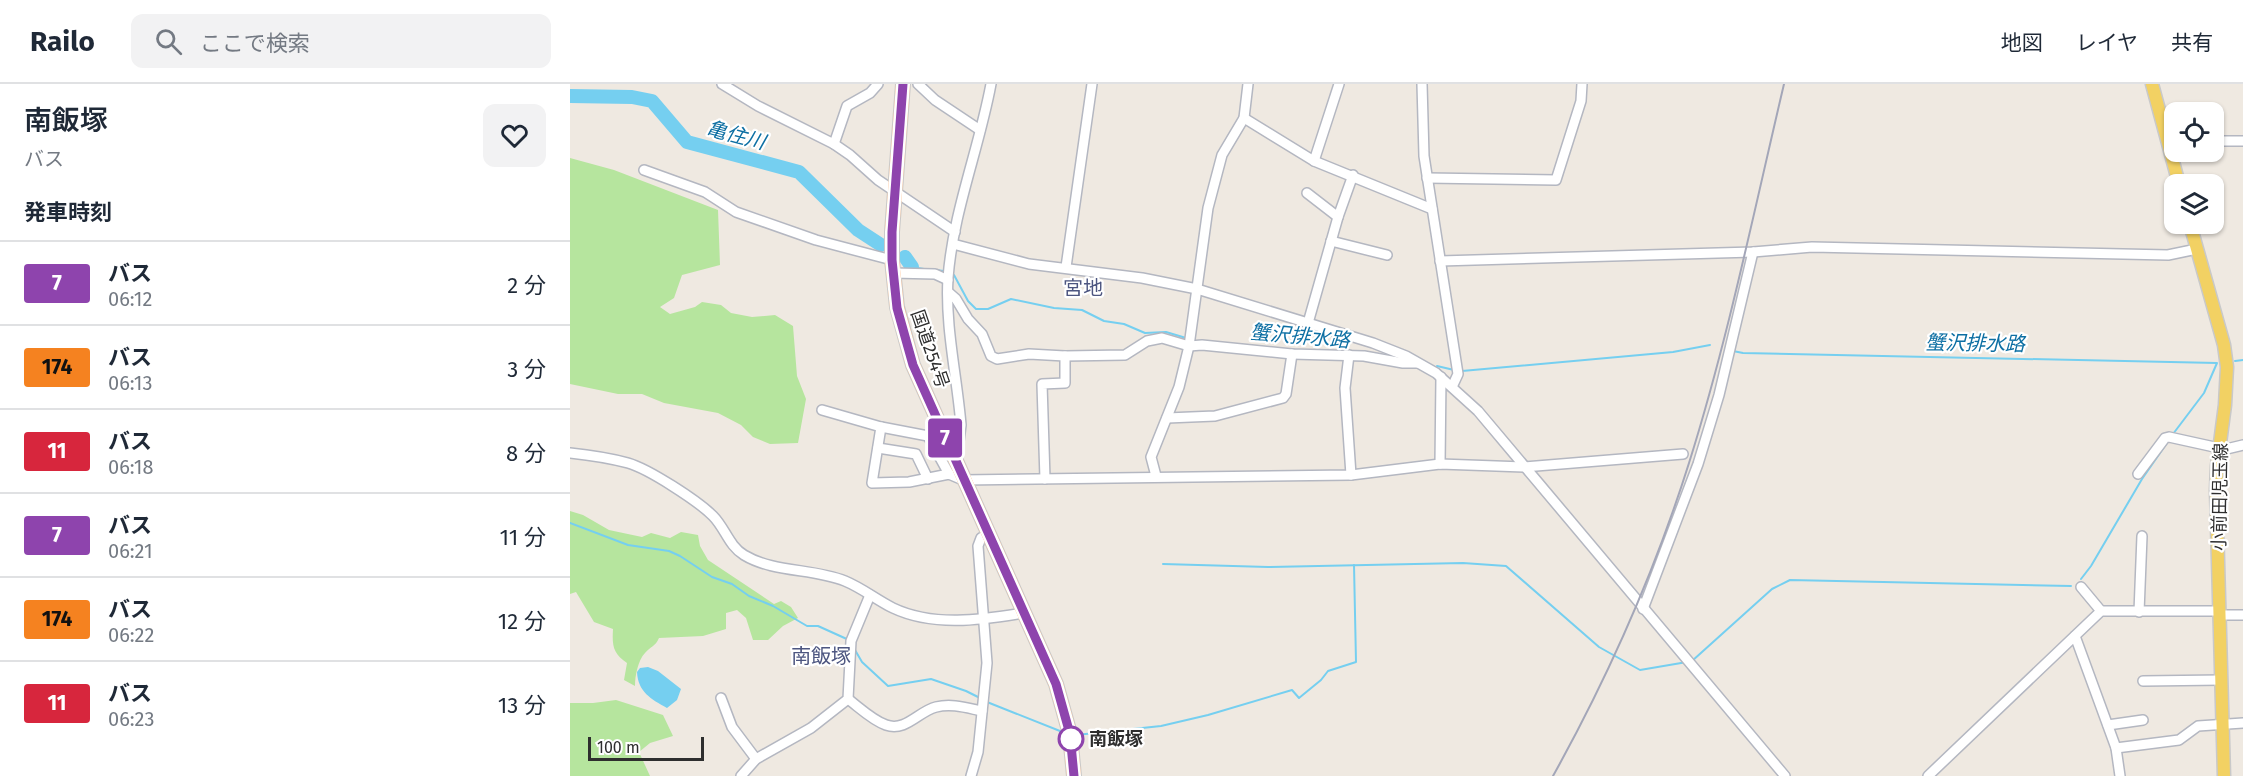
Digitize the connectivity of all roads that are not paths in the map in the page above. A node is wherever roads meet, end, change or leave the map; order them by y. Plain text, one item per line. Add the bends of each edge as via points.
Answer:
1 (722, 84) edge
2 (878, 84) edge
3 (903, 84) edge
4 (918, 84) edge
5 (991, 84) edge
6 (1092, 84) edge
7 (1248, 84) edge
8 (1339, 84) edge
9 (1422, 84) edge
10 (1582, 84) edge
11 (2152, 84) edge
12 (1244, 118) junction
13 (2164, 119) edge
14 (980, 130) junction
15 (2224, 141) edge
16 (2243, 141) edge
17 (834, 144) junction
18 (1314, 161) junction
19 (644, 170) dead end
20 (1353, 176) junction
21 (1427, 178) junction
22 (895, 192) junction
23 (1307, 193) dead end
24 (1432, 209) junction
25 (1338, 217) junction
26 (955, 232) junction
27 (2193, 234) edge
28 (1331, 241) junction
29 (953, 244) junction
30 (2197, 249) junction
31 (1753, 252) junction
32 (1387, 255) dead end
33 (1440, 261) junction
34 (893, 267) junction
35 (1066, 267) junction
36 (948, 280) junction
37 (1197, 290) junction
38 (948, 292) junction
39 (1308, 323) junction
40 (1189, 346) junction
41 (1292, 354) junction
42 (1349, 355) junction
43 (1065, 356) junction
44 (1419, 362) junction
45 (1441, 377) junction
46 (1452, 387) junction
47 (822, 410) dead end
48 (1167, 418) junction
49 (881, 427) junction
50 (2243, 445) edge
51 (878, 448) junction
52 (2219, 449) junction
53 (951, 452) junction
54 (570, 453) edge
55 (1683, 454) dead end
56 (1440, 464) junction
57 (1524, 467) junction
58 (949, 474) junction
59 (2138, 474) dead end
60 (1156, 476) junction
61 (1351, 476) junction
62 (1045, 478) junction
63 (928, 479) junction
64 (963, 480) junction
65 (987, 534) junction
66 (2142, 536) dead end
67 (2081, 587) dead end
68 (870, 595) junction
69 (1643, 609) junction
70 (2101, 611) junction
71 (2139, 612) junction
72 (1023, 613) junction
73 (2220, 613) junction
74 (2243, 615) edge
75 (985, 620) junction
76 (2075, 636) junction
77 (2222, 680) junction
78 (2143, 681) dead end
79 (721, 698) dead end
80 (848, 699) junction
81 (982, 711) junction
82 (2143, 720) dead end
83 (2243, 723) edge
84 (2223, 725) junction
85 (2108, 726) junction
86 (2116, 748) junction
87 (756, 759) junction
88 (741, 776) edge
89 (971, 776) edge
90 (1074, 776) edge
91 (1785, 776) edge
92 (1928, 776) edge
93 (2120, 776) edge
94 (2224, 776) edge

1 - 17 street
2 - 17 street via 844,111
3 - 22 highway, 国道254号
4 - 14 street
5 - 14 street
6 - 35 street
7 - 12 street
8 - 18 street
9 - 21 street
10 - 21 street via 1581,102 1556,180
11 - 13 main road
12 - 18 street
12 - 37 street via 1222,155 1208,208
14 - 26 street
15 - 16 street
17 - 22 street
18 - 20 street
19 - 34 street via 705,192 736,212
20 - 24 street
20 - 25 street
21 - 24 street
22 - 26 street
22 - 34 highway, 国道254号
23 - 25 street
24 - 33 street
25 - 28 street
26 - 29 street
27 - 30 main road, 小前田児玉線
28 - 32 street
28 - 39 street
29 - 35 street via 1029,264
29 - 36 street
30 - 31 street via 2168,255 1812,247
30 - 52 main road, 小前田児玉線 via 2227,367
31 - 33 street
31 - 69 street via 1698,464
33 - 46 street via 1458,374
34 - 36 street
34 - 53 highway, 国道254号 via 897,308 913,365
35 - 37 street
36 - 38 street
37 - 39 street
37 - 40 street
38 - 43 street via 982,334 991,356
38 - 53 street via 961,425 959,441
39 - 44 street
40 - 41 street
40 - 43 street via 1162,338 1147,341 1125,355
40 - 48 street
41 - 42 street
41 - 48 street via 1283,398 1215,416
42 - 44 street
42 - 61 street via 1345,388
43 - 62 street via 1065,383 1042,384
44 - 45 street
45 - 46 street
45 - 56 street
46 - 57 street via 1478,411
47 - 49 street
48 - 60 street via 1152,457
49 - 51 street
49 - 58 street via 928,436
50 - 52 street
51 - 63 street via 916,454
51 - 63 street via 872,483
52 - 59 street via 2169,436
52 - 73 main road, 小前田児玉線 via 2216,490
53 - 64 highway, 国道254号
54 - 68 street via 631,464 694,499 715,517 744,555 845,581
55 - 57 street
56 - 57 street
56 - 61 street
57 - 69 street
58 - 63 street
58 - 64 street
60 - 61 street
60 - 62 street
62 - 64 street
64 - 65 highway, 国道254号
65 - 72 highway, 国道254号
65 - 75 street via 978,546
66 - 71 street
67 - 70 street
68 - 75 street via 924,619
68 - 80 street via 851,641
69 - 91 street
70 - 71 street
70 - 76 street
71 - 73 street
72 - 75 street
72 - 90 highway, 国道254号 via 1064,708
73 - 74 street
73 - 77 main road, 小前田児玉線
75 - 81 street via 987,663
76 - 85 street
76 - 92 street
77 - 78 street
77 - 84 main road, 小前田児玉線
79 - 87 street via 732,727
80 - 81 street via 878,721 895,727 944,705
80 - 87 street via 811,728
81 - 89 street
82 - 85 street
83 - 84 street
84 - 86 street via 2198,726 2179,740
84 - 94 main road, 小前田児玉線
85 - 86 street
86 - 93 street
87 - 88 street

